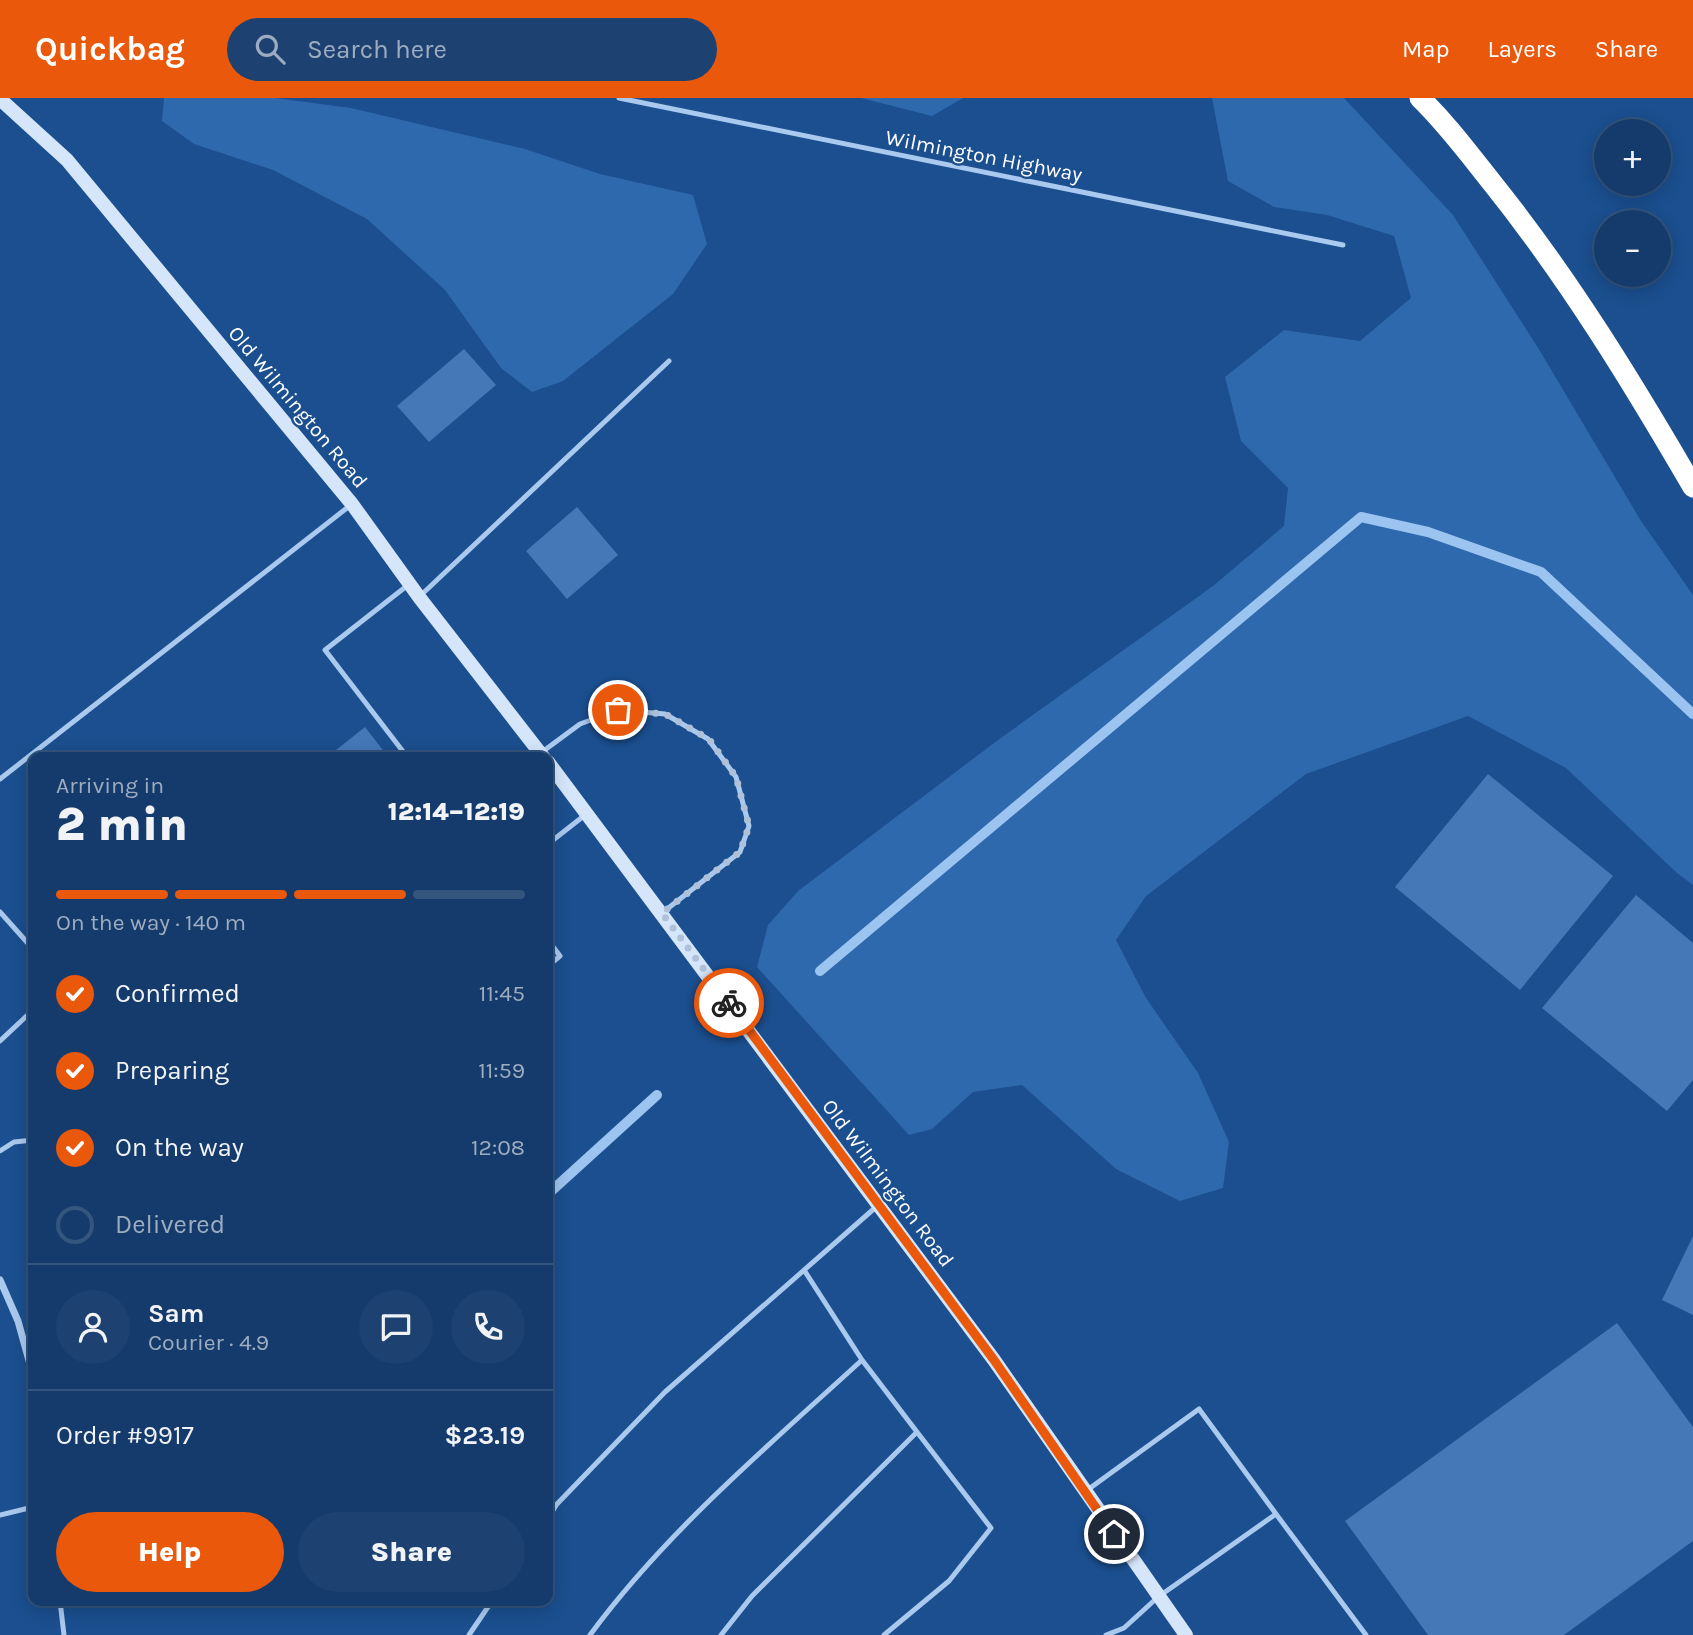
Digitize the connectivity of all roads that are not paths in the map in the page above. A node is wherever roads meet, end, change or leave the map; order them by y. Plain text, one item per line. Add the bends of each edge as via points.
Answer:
1 (619, 98) edge
2 (1420, 98) edge
3 (0, 99) edge
4 (1343, 245) dead end
5 (669, 361) dead end
6 (1693, 487) edge
7 (352, 504) junction
8 (409, 584) junction
9 (419, 597) junction
10 (35, 752) edge
11 (403, 752) edge
12 (539, 752) edge
13 (550, 752) edge
14 (28, 757) edge
15 (553, 770) edge
16 (0, 779) edge
17 (587, 813) junction
18 (553, 840) edge
19 (0, 912) edge
20 (662, 913) junction
21 (28, 943) edge
22 (553, 947) edge
23 (553, 962) edge
24 (28, 1015) edge
25 (0, 1041) edge
26 (28, 1141) edge
27 (0, 1151) edge
28 (879, 1205) junction
29 (804, 1270) junction
30 (0, 1280) edge
31 (28, 1357) edge
32 (862, 1360) junction
33 (917, 1432) junction
34 (1085, 1492) junction
35 (28, 1508) edge
36 (553, 1510) edge
37 (1276, 1514) junction
38 (0, 1515) edge
39 (1158, 1597) junction
40 (61, 1606) edge
41 (489, 1606) edge
42 (64, 1635) edge
43 (469, 1635) edge
44 (590, 1635) edge
45 (721, 1635) edge
46 (884, 1635) edge
47 (1106, 1635) edge
48 (1185, 1635) edge
49 (1366, 1635) edge

1 - 4 lane, Wilmington Highway
2 - 6 highway via 1544,250 1631,380
3 - 7 main road, Old Wilmington Road via 67,160
5 - 9 lane
7 - 8 main road, Old Wilmington Road
7 - 10 lane
8 - 9 main road, Old Wilmington Road
8 - 11 lane via 325,650
9 - 12 main road, Old Wilmington Road
13 - 20 lane via 580,724 618,710 665,714 709,739 736,777 749,826 740,852
14 - 16 lane
15 - 17 main road, Old Wilmington Road
17 - 18 lane
17 - 20 main road, Old Wilmington Road
19 - 21 lane
20 - 28 main road, Old Wilmington Road
22 - 23 lane via 560,956
24 - 25 lane
26 - 27 lane via 14,1142
28 - 29 lane
28 - 34 main road, Old Wilmington Road
29 - 32 lane
29 - 36 lane via 665,1392
30 - 31 street
32 - 33 lane
32 - 44 lane via 690,1521
33 - 45 lane via 752,1596
33 - 46 lane via 991,1528 948,1581
34 - 37 lane via 1199,1409
34 - 39 main road, Old Wilmington Road
35 - 38 lane
37 - 39 lane
37 - 49 lane
39 - 47 lane via 1124,1628
39 - 48 main road, Old Wilmington Road
40 - 42 lane
41 - 43 lane

